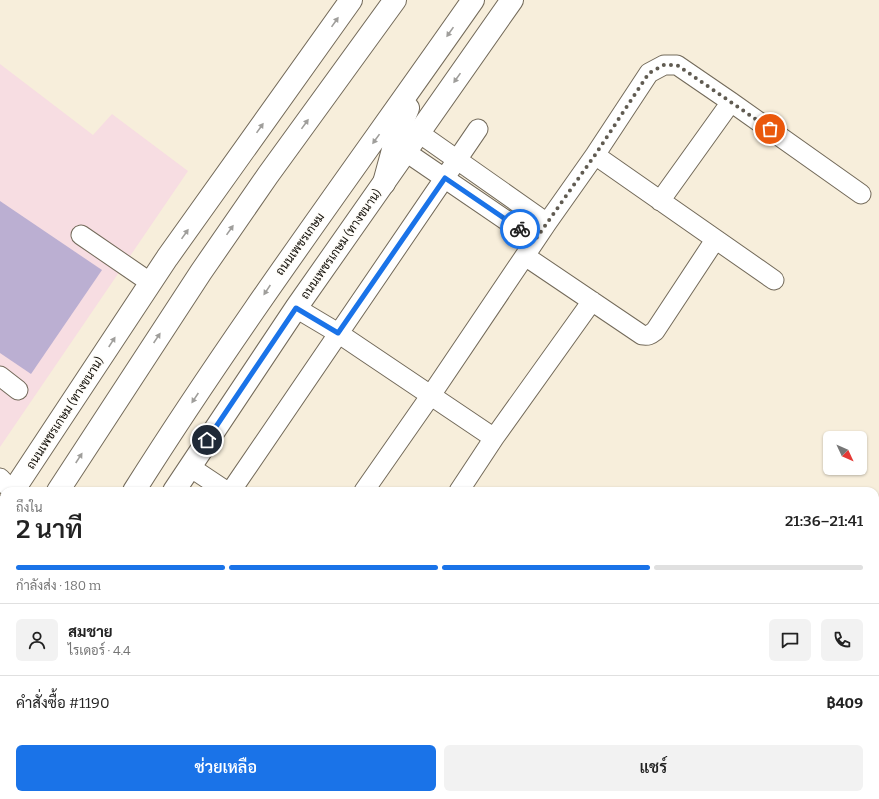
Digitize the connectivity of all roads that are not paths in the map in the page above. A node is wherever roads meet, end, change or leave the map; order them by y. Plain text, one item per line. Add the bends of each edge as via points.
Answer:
1 (351, 0) edge
2 (473, 0) edge
3 (512, 0) edge
4 (388, 6) edge
5 (422, 73) junction
6 (731, 102) junction
7 (478, 129) dead end
8 (419, 133) junction
9 (406, 152) junction
10 (595, 155) junction
11 (457, 160) junction
12 (445, 178) junction
13 (384, 183) junction
14 (861, 194) dead end
15 (660, 201) junction
16 (547, 223) junction
17 (81, 235) dead end
18 (535, 240) junction
19 (715, 240) junction
20 (525, 256) junction
21 (774, 280) dead end
22 (151, 283) junction
23 (592, 301) junction
24 (296, 308) junction
25 (338, 333) junction
26 (0, 376) edge
27 (18, 390) dead end
28 (431, 395) junction
29 (494, 438) junction
30 (190, 467) junction
31 (0, 478) edge
32 (8, 487) edge
33 (15, 487) edge
34 (61, 487) edge
35 (137, 487) edge
36 (177, 487) edge
37 (220, 487) edge
38 (234, 487) edge
39 (367, 487) edge
40 (462, 487) edge

22 -> 1 main road, ถนนเพชรเกษม (ทางขนาน)
2 -> 5 main road, ถนนเพชรเกษม
3 -> 8 main road, ถนนเพชรเกษม (ทางขนาน)
34 -> 4 main road via 201,272
5 - 13 main road via 397,135
5 -> 35 main road, ถนนเพชรเกษม via 270,286
6 - 10 street via 677,65 664,65 649,73
6 - 14 street
6 - 15 street
7 - 11 street
8 - 9 main road, ถนนเพชรเกษม (ทางขนาน)
8 - 11 street
9 - 12 street
9 - 13 main road, ถนนเพชรเกษม (ทางขนาน)
10 - 15 street
10 - 16 street
11 - 12 street
11 - 16 street
12 - 18 street
12 - 25 street
13 - 24 main road, ถนนเพชรเกษม (ทางขนาน)
15 - 19 street
16 - 18 street
17 - 22 street
18 - 20 street
19 - 21 street
19 - 23 street via 651,335 642,335
20 - 23 street
20 - 28 street
33 -> 22 main road, ถนนเพชรเกษม (ทางขนาน)
23 - 29 street
24 - 25 street
24 - 30 main road, ถนนเพชรเกษม (ทางขนาน)
25 - 28 street
25 - 38 street
26 - 27 street
28 - 29 street
28 - 39 street
29 - 40 street
30 - 36 main road, ถนนเพชรเกษม (ทางขนาน)
30 - 37 street
31 - 32 street

